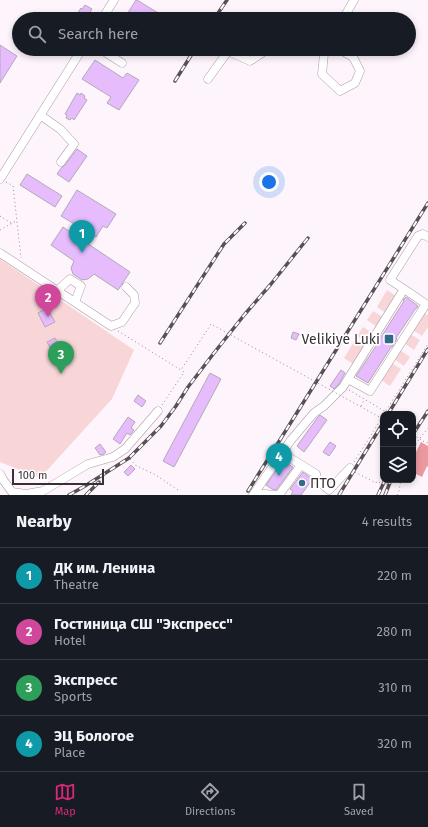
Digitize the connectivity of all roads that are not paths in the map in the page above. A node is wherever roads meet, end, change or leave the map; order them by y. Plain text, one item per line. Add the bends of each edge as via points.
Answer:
1 (114, 0) edge
2 (354, 0) edge
3 (106, 12) edge
4 (347, 12) edge
5 (78, 56) edge
6 (111, 56) edge
7 (224, 56) edge
8 (239, 56) edge
9 (258, 56) edge
10 (324, 56) edge
11 (351, 56) edge
12 (122, 63) dead end
13 (208, 79) dead end
14 (40, 115) junction
15 (61, 162) dead end
16 (0, 179) edge
17 (428, 237) edge
18 (0, 253) edge
19 (126, 288) dead end
20 (404, 289) junction
21 (57, 291) junction
22 (75, 302) junction
23 (348, 379) junction
24 (158, 412) road end
25 (282, 453) junction
26 (300, 465) junction
27 (350, 468) road end
28 (2, 478) edge
29 (254, 494) edge
30 (275, 495) edge
31 (279, 495) edge

1 - 3 street
2 - 4 street
5 - 14 street
6 - 12 street
7 - 13 street
8 - 9 street via 250,61
10 - 11 street via 322,74 340,91 355,83 360,71
14 - 15 street via 74,144
14 - 16 street
17 - 20 street via 423,234 418,236 390,280
18 - 21 street
19 - 22 street via 134,295 135,302 122,322 111,326
20 - 23 street
20 - 23 street via 426,304 370,391
21 - 22 street
21 - 22 street via 70,280 81,286
23 - 25 street via 343,387 314,413
24 - 28 street via 125,449 113,457 88,464 43,491 26,494 12,492
25 - 26 street
25 - 29 street
26 - 27 street via 316,474 318,481 329,490
26 - 31 street
29 - 30 street

